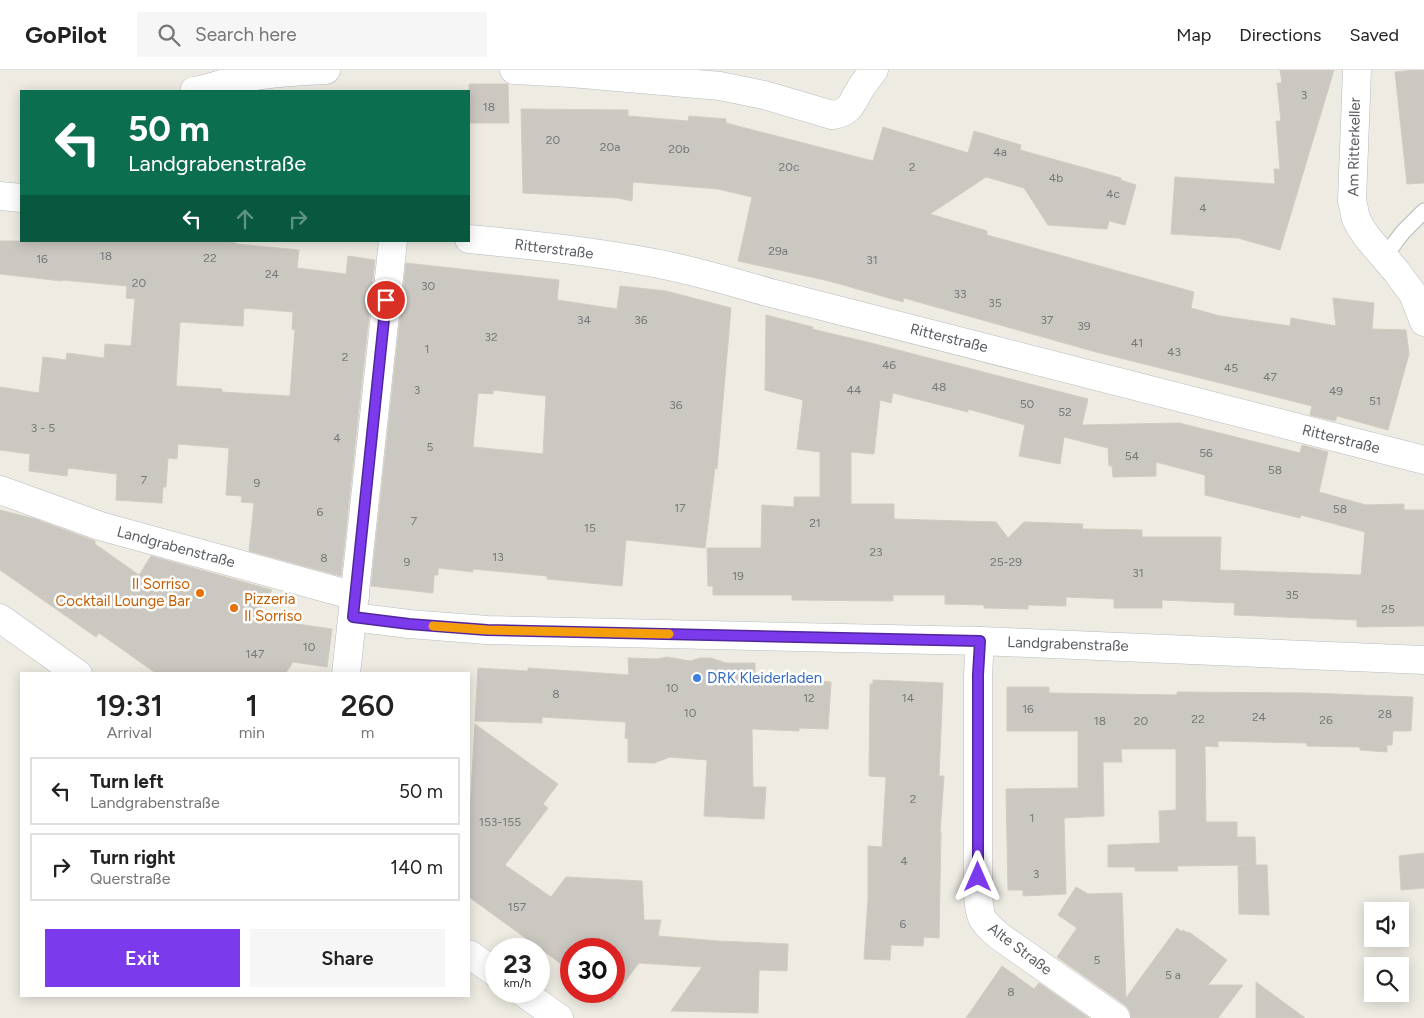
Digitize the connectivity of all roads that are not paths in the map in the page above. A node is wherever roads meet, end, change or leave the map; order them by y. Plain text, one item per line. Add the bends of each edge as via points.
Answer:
1 (185, 70) edge
2 (326, 70) edge
3 (514, 70) edge
4 (874, 70) edge
5 (1356, 70) edge
6 (722, 78) edge
7 (193, 90) edge
8 (199, 90) edge
9 (0, 196) edge
10 (20, 198) edge
11 (1424, 211) edge
12 (470, 240) edge
13 (393, 242) edge
14 (1384, 257) junction
15 (1424, 322) edge
16 (1424, 460) edge
17 (0, 490) edge
18 (354, 607) junction
19 (0, 618) edge
20 (980, 641) junction
21 (1424, 660) edge
22 (75, 672) edge
23 (346, 672) edge
24 (470, 955) edge
25 (485, 965) edge
26 (538, 1003) edge
27 (559, 1018) edge
28 (1116, 1018) edge

1 - 7 street
2 - 8 street via 294,71 236,80
3 - 6 street
4 - 6 street via 854,102 842,114 832,115 764,96
5 - 14 street, Am Ritterkeller via 1352,200 1361,228
9 - 10 street
11 - 14 lane
12 - 16 street, Ritterstraße via 611,256 673,267
13 - 18 street
14 - 15 street, Am Ritterkeller via 1405,282
17 - 18 street, Landgrabenstraße via 100,526
18 - 20 street, Landgrabenstraße via 409,624 487,630
18 - 23 street
19 - 22 street
20 - 21 street, Landgrabenstraße
20 - 28 street, Alte Straße via 979,913 999,936
24 - 25 street
26 - 27 street

